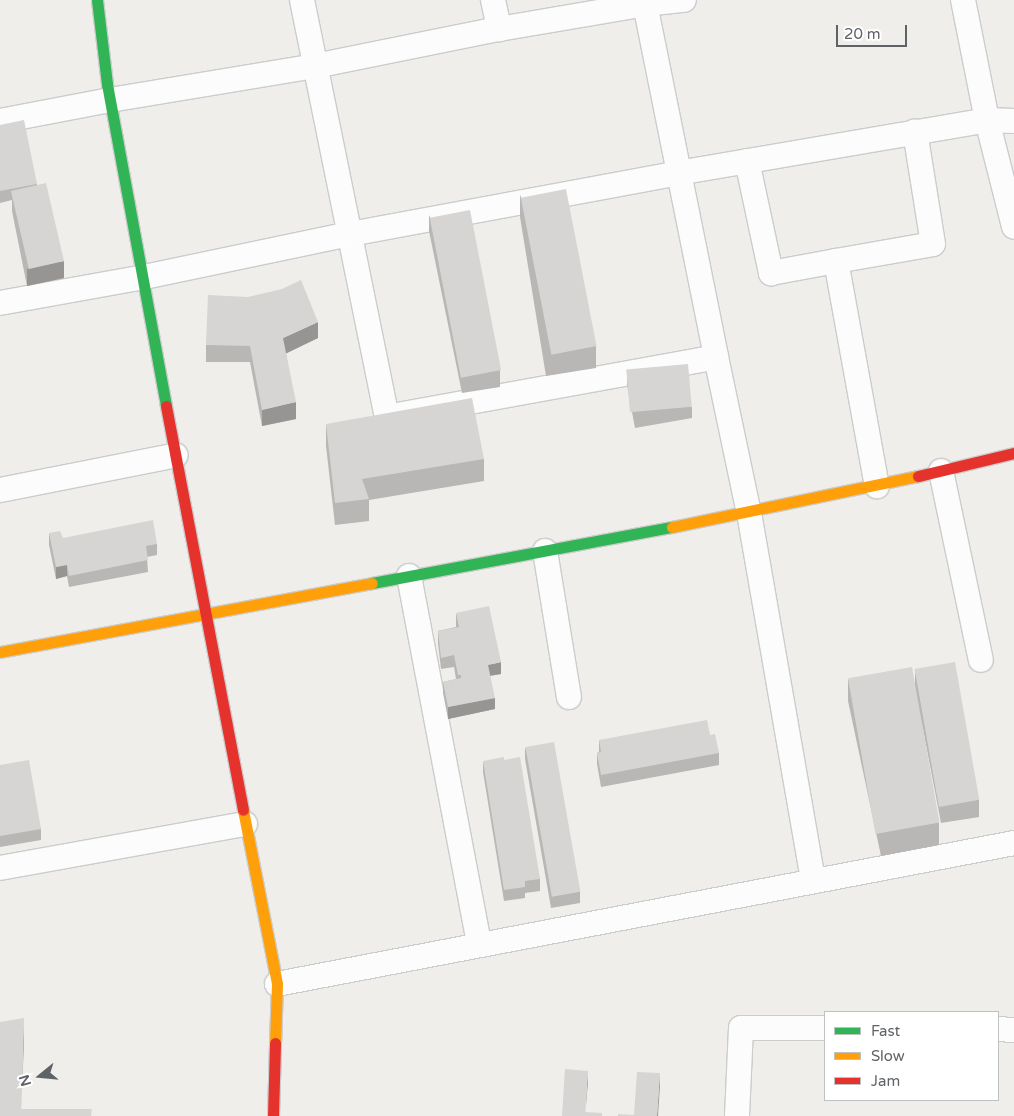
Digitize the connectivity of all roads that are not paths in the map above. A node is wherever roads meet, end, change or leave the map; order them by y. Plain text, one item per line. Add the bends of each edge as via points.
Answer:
1 (97, 0) edge
2 (302, 0) edge
3 (493, 0) edge
4 (684, 0) edge
5 (964, 0) edge
6 (645, 4) junction
7 (499, 29) junction
8 (315, 66) junction
9 (110, 100) junction
10 (987, 120) junction
11 (0, 121) edge
12 (1014, 121) edge
13 (915, 131) junction
14 (748, 161) junction
15 (678, 173) junction
16 (1014, 227) edge
17 (350, 234) junction
18 (836, 261) junction
19 (144, 277) junction
20 (0, 303) edge
21 (716, 357) junction
22 (1014, 453) edge
23 (176, 455) junction
24 (942, 471) junction
25 (877, 486) junction
26 (0, 490) edge
27 (749, 513) junction
28 (545, 551) junction
29 (409, 576) junction
30 (205, 614) junction
31 (0, 652) edge
32 (981, 660) dead end
33 (570, 698) dead end
34 (245, 824) junction
35 (1014, 843) edge
36 (0, 868) edge
37 (813, 880) junction
38 (479, 944) junction
39 (277, 984) junction
40 (824, 1028) edge
41 (999, 1029) edge
42 (1014, 1030) edge
43 (273, 1116) edge
44 (737, 1116) edge

1 - 9 street
2 - 8 street
3 - 7 street
4 - 6 street
5 - 10 street
6 - 7 street
6 - 15 street
7 - 8 street
8 - 9 street
8 - 17 street
9 - 11 street
9 - 19 street
10 - 12 street
10 - 13 street
10 - 16 street
13 - 14 street
13 - 18 street via 934,244
14 - 15 street
14 - 18 street via 771,273
15 - 17 street
15 - 21 street
17 - 19 street
17 - 21 street via 388,418
18 - 25 street
19 - 20 street
19 - 23 street
21 - 27 street
22 - 24 street
23 - 26 street
23 - 30 street
24 - 25 street
24 - 32 street
25 - 27 street
27 - 28 street
27 - 37 street
28 - 29 street
28 - 33 street
29 - 30 street
29 - 38 street
30 - 31 street
30 - 34 street
34 - 36 street
34 - 39 street
35 - 37 street
37 - 38 street
38 - 39 street
39 - 43 street
40 - 44 street via 741,1028
41 - 42 street

